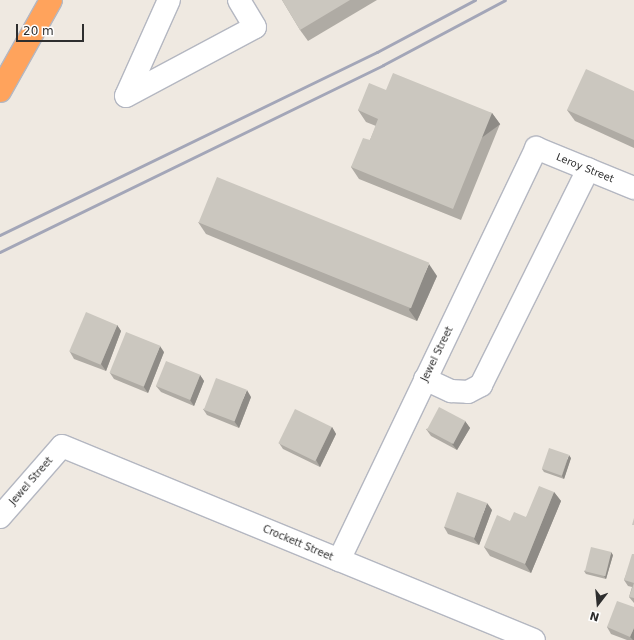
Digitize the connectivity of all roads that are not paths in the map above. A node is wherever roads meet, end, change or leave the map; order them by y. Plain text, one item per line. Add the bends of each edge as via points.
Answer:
1 (51, 0) edge
2 (169, 0) edge
3 (239, 0) edge
4 (0, 91) edge
5 (536, 148) joint
6 (588, 169) junction
7 (634, 188) edge
8 (425, 379) junction
9 (62, 446) joint
10 (0, 516) edge
11 (339, 560) junction
12 (534, 640) edge

1 - 4 highway
2 - 3 street via 126,96 255,27
5 - 6 street, Leroy Street
5 - 8 street, Jewel Street
6 - 7 street, Leroy Street
6 - 8 street via 481,385 468,392 451,391
8 - 11 street, Jewel Street
9 - 10 street, Jewel Street
9 - 11 street, Crockett Street
11 - 12 street, Crockett Street

